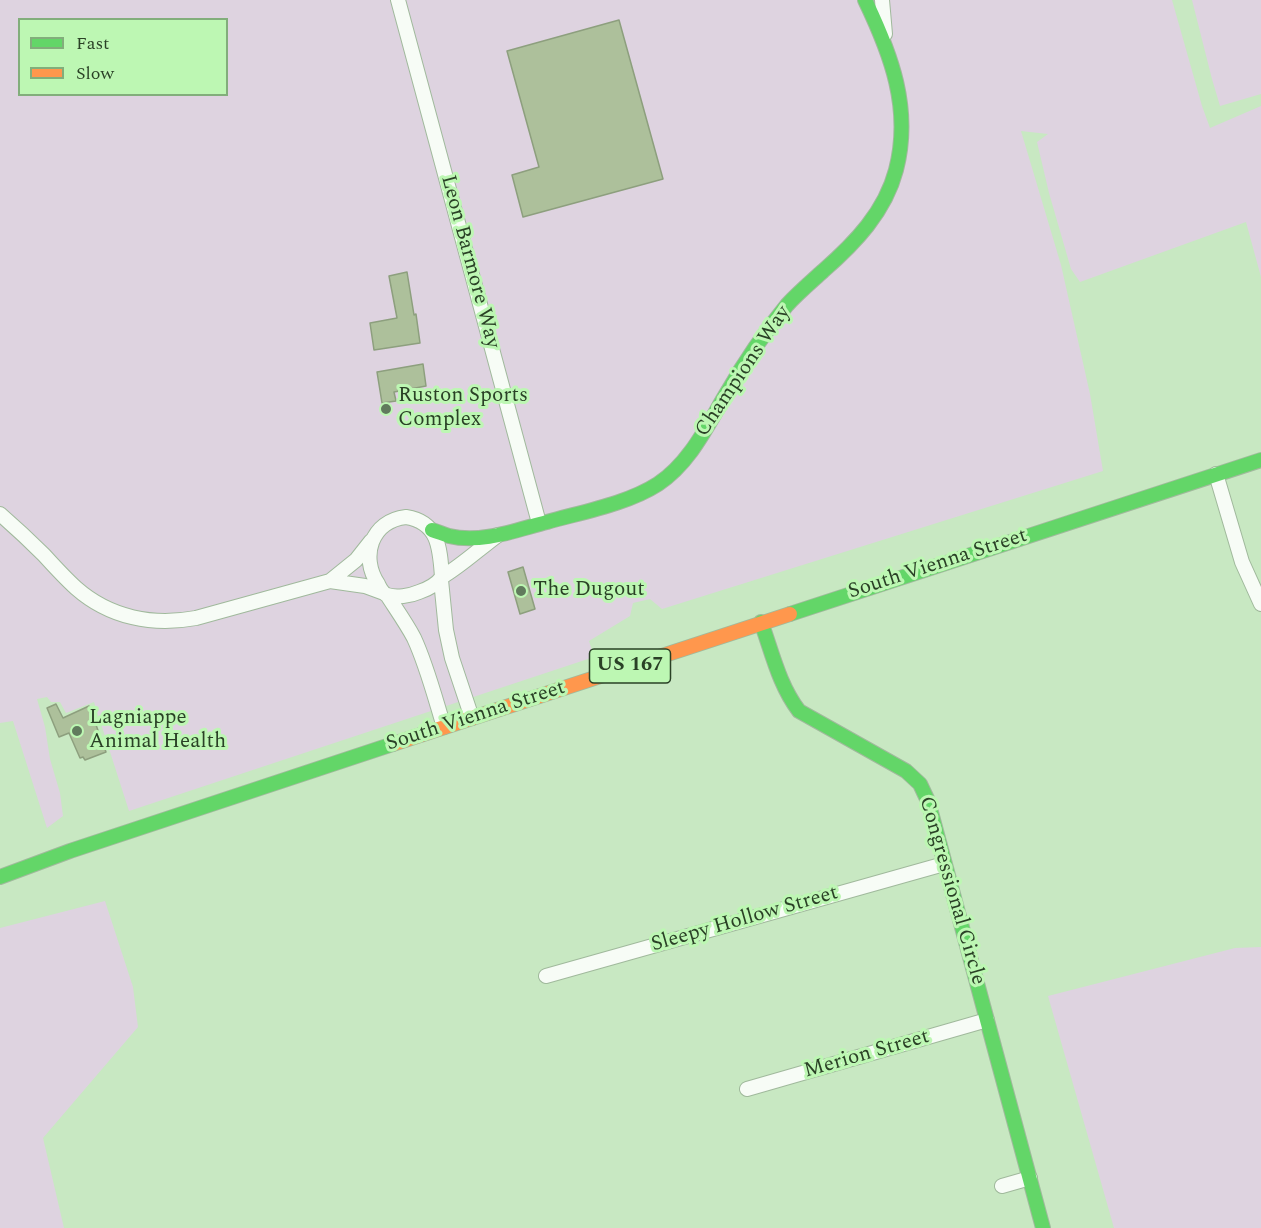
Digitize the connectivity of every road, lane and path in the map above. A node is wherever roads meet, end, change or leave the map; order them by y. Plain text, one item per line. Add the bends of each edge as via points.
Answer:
1 (398, 0) edge
2 (865, 0) edge
3 (882, 0) edge
4 (886, 45) junction
5 (1261, 460) edge
6 (1216, 474) junction
7 (0, 514) edge
8 (539, 523) junction
9 (432, 530) junction
10 (499, 535) junction
11 (372, 539) junction
12 (442, 578) junction
13 (330, 581) junction
14 (385, 594) junction
15 (1261, 604) edge
16 (761, 622) junction
17 (472, 718) junction
18 (444, 727) junction
19 (944, 864) junction
20 (0, 877) edge
21 (546, 976) dead end
22 (987, 1020) junction
23 (747, 1089) dead end
24 (1030, 1178) junction
25 (1002, 1186) dead end
26 (1043, 1228) edge

1 - 8 street, Leon Barmore Way
2 - 4 main road, Champions Way
3 - 4 street, Champions Way
4 - 8 main road, Champions Way via 900,103 901,145 888,193 864,232 793,300 765,334 693,448 667,477 638,495
5 - 6 main road, South Vienna Street / US 167
6 - 15 street via 1242,562
6 - 16 main road, South Vienna Street / US 167
7 - 13 street, Champions Way via 92,600 142,620 177,622
8 - 10 main road, Champions Way
9 - 10 main road, Champions Way via 466,538
9 - 11 street, Champions Way via 413,518 398,518 382,526
9 - 12 street
10 - 12 street, Champions Way
11 - 13 street, Champions Way via 356,560
11 - 14 street via 372,575
12 - 14 street, Champions Way via 416,594
12 - 17 street via 452,658
13 - 14 street, Champions Way via 365,586
14 - 18 street via 415,641
16 - 17 main road, South Vienna Street / US 167
16 - 19 main road, Congressional Circle via 794,706 906,771 920,784
17 - 18 main road, South Vienna Street / US 167
18 - 20 main road, South Vienna Street / US 167
19 - 21 street, Sleepy Hollow Street
19 - 22 main road, Congressional Circle
22 - 23 street, Merion Street
22 - 24 main road, Congressional Circle
24 - 25 street
24 - 26 main road, Congressional Circle

